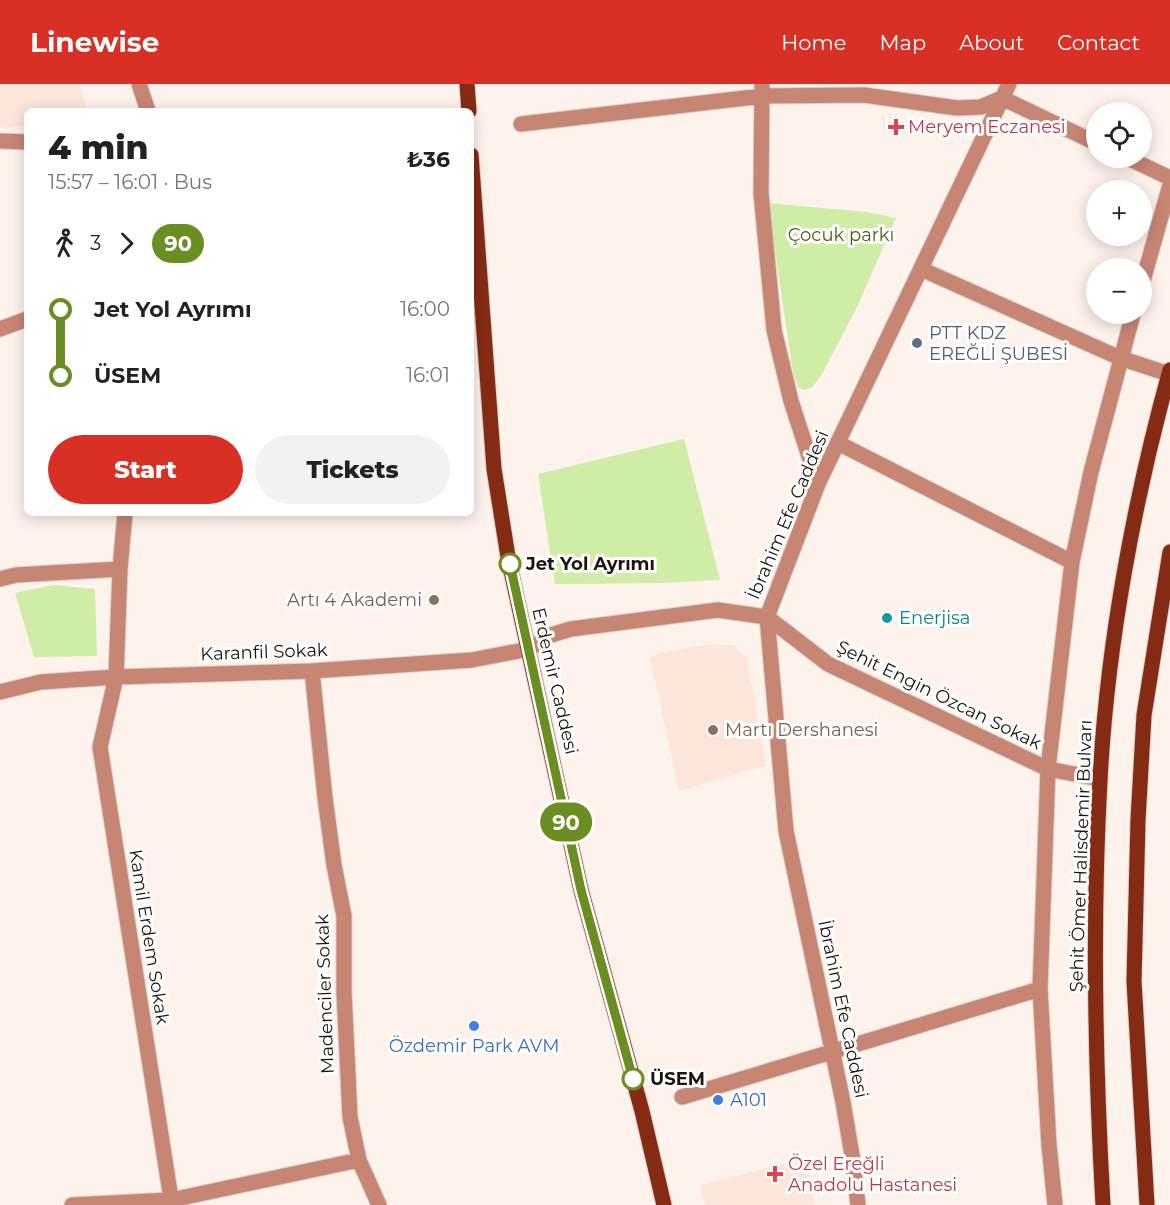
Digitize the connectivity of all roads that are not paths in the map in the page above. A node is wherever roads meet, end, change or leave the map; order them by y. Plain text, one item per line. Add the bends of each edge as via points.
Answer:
1 (140, 84) edge
2 (467, 84) edge
3 (762, 90) edge
4 (1005, 91) edge
5 (147, 108) edge
6 (469, 108) edge
7 (521, 124) dead end
8 (1086, 137) edge
9 (0, 141) edge
10 (24, 142) edge
11 (1150, 168) edge
12 (1170, 177) edge
13 (1170, 185) edge
14 (474, 196) edge
15 (1149, 258) edge
16 (921, 269) junction
17 (24, 320) edge
18 (1130, 324) edge
19 (0, 329) edge
20 (1120, 358) junction
21 (1169, 372) edge
22 (838, 443) junction
23 (818, 484) junction
24 (125, 516) edge
25 (1170, 552) edge
26 (1072, 562) junction
27 (120, 569) junction
28 (0, 579) edge
29 (767, 617) junction
30 (529, 649) junction
31 (312, 671) junction
32 (117, 677) junction
33 (0, 692) edge
34 (1048, 770) junction
35 (1100, 779) junction
36 (1040, 989) junction
37 (832, 1050) junction
38 (682, 1097) dead end
39 (359, 1160) junction
40 (171, 1202) edge
41 (72, 1205) edge
42 (379, 1205) edge
43 (664, 1205) edge
44 (858, 1205) edge
45 (1055, 1205) edge
46 (1103, 1205) edge
47 (1147, 1205) edge

1 - 5 street
2 - 6 main road
3 - 4 street via 864,95 957,108 981,107
3 - 7 street
3 - 23 street via 761,193 774,330 791,401
4 - 8 street
4 - 16 street, İbrahim Efe Caddesi
9 - 10 street
11 - 12 street
13 - 15 street
14 - 30 main road, Erdemir Caddesi via 494,470
16 - 20 street
16 - 22 street, İbrahim Efe Caddesi
17 - 19 street
18 - 20 street
20 - 21 street
20 - 26 street
21 - 35 main road, Şehit Ömer Halisdemir Bulvarı via 1128,559 1110,668
22 - 23 street, İbrahim Efe Caddesi
22 - 26 street
23 - 29 street, İbrahim Efe Caddesi
24 - 27 street, Kamil Erdem Sokak
25 - 47 main road via 1144,715 1138,832 1134,981
26 - 34 street
27 - 28 street
27 - 32 street, Kamil Erdem Sokak
29 - 30 street, Şehit Engin Özcan Sokak via 718,610 571,629 551,635
29 - 34 street, Şehit Engin Özcan Sokak via 828,664
29 - 37 street, İbrahim Efe Caddesi via 786,831
30 - 31 street, Karanfil Sokak via 472,660
30 - 43 main road, Erdemir Caddesi via 581,890
31 - 32 street, Karanfil Sokak
31 - 39 street, Madenciler Sokak via 325,798 344,916 346,1061 350,1117
32 - 33 street, Karanfil Sokak via 41,681
32 - 40 street, Kamil Erdem Sokak via 100,747
34 - 35 street, Şehit Engin Özcan Sokak
34 - 36 street
35 - 46 main road, Şehit Ömer Halisdemir Bulvarı via 1095,927 1096,1080
36 - 37 street
36 - 45 street
37 - 38 street
37 - 44 street, İbrahim Efe Caddesi
39 - 40 street
39 - 42 street, Madenciler Sokak
40 - 41 street

